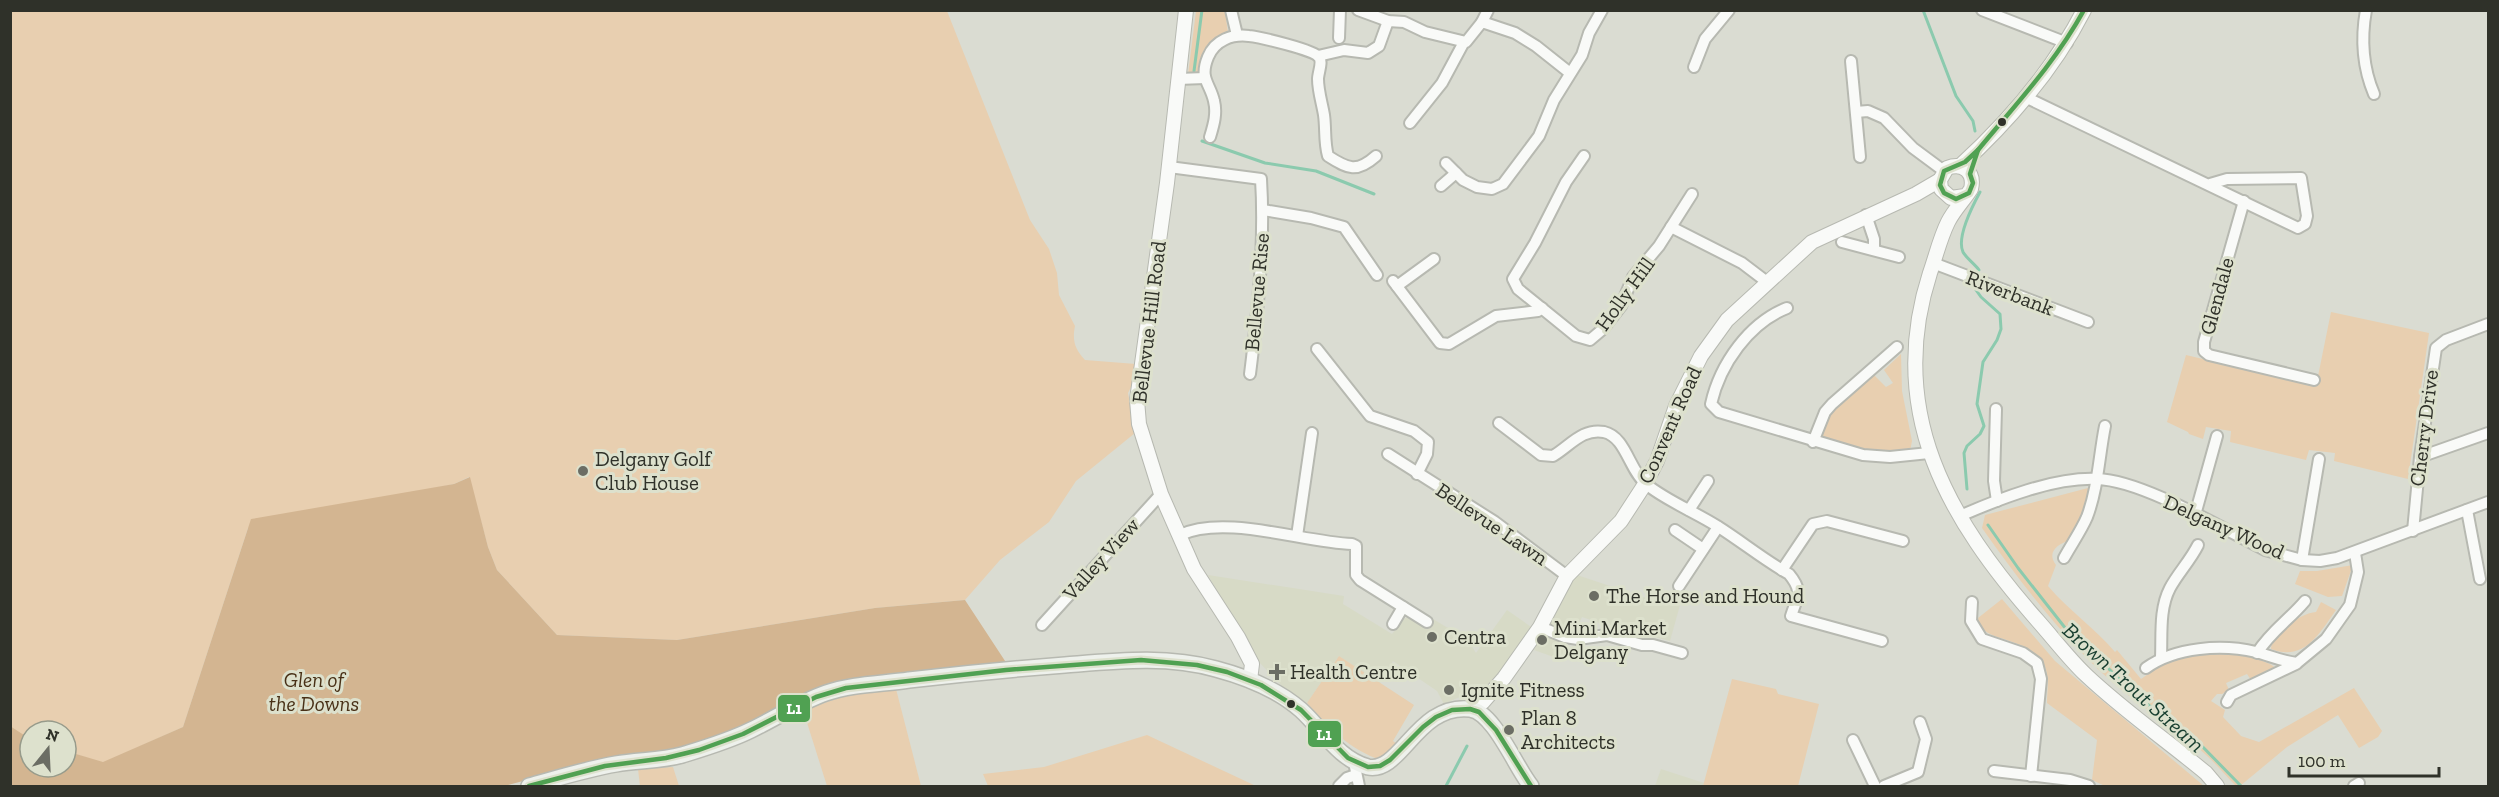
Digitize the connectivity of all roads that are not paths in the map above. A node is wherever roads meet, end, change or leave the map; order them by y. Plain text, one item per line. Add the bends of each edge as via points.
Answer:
1 (1186, 10) edge
2 (1231, 10) edge
3 (1340, 10) edge
4 (1358, 10) edge
5 (1488, 10) edge
6 (1602, 10) edge
7 (1730, 10) edge
8 (1982, 10) edge
9 (2084, 10) edge
10 (2366, 10) edge
11 (1388, 21) junction
12 (1482, 22) junction
13 (1237, 35) junction
14 (1339, 38) dead end
15 (1464, 42) junction
16 (2067, 43) junction
17 (1318, 56) junction
18 (1851, 61) dead end
19 (1694, 67) dead end
20 (1570, 73) junction
21 (1205, 78) junction
22 (1178, 80) junction
23 (2374, 94) dead end
24 (2025, 97) junction
25 (1856, 112) junction
26 (1410, 123) dead end
27 (1210, 136) dead end
28 (1376, 156) dead end
29 (1584, 156) dead end
30 (1860, 157) dead end
31 (1446, 163) dead end
32 (1168, 167) junction
33 (1965, 170) junction
34 (1456, 173) junction
35 (2210, 184) junction
36 (1944, 185) junction
37 (1441, 186) dead end
38 (1692, 194) dead end
39 (1965, 196) junction
40 (2244, 201) junction
41 (1263, 210) junction
42 (1866, 215) junction
43 (1948, 222) junction
44 (1671, 227) junction
45 (1842, 242) dead end
46 (1874, 250) junction
47 (1899, 257) dead end
48 (1434, 259) dead end
49 (1933, 263) junction
50 (1377, 275) dead end
51 (1767, 282) junction
52 (1542, 308) junction
53 (1787, 308) dead end
54 (2088, 322) dead end
55 (2488, 324) edge
56 (1898, 347) dead end
57 (1317, 349) dead end
58 (1250, 374) dead end
59 (2314, 380) dead end
60 (1996, 409) dead end
61 (1499, 423) dead end
62 (2105, 426) dead end
63 (1312, 433) dead end
64 (2488, 433) edge
65 (2217, 436) dead end
66 (1813, 442) junction
67 (1929, 453) junction
68 (1388, 454) dead end
69 (2420, 457) junction
70 (2319, 459) dead end
71 (1417, 474) junction
72 (2097, 478) junction
73 (1708, 481) dead end
74 (1645, 484) junction
75 (1161, 494) junction
76 (1997, 501) junction
77 (2488, 502) edge
78 (1689, 510) junction
79 (2467, 510) junction
80 (2195, 515) junction
81 (1960, 516) junction
82 (1718, 526) junction
83 (1676, 530) dead end
84 (2413, 531) junction
85 (1180, 535) junction
86 (1297, 536) junction
87 (1903, 541) dead end
88 (2198, 545) dead end
89 (1703, 549) junction
90 (2355, 553) junction
91 (2064, 558) dead end
92 (2302, 560) junction
93 (1782, 570) junction
94 (1567, 576) junction
95 (2480, 579) dead end
96 (1680, 586) dead end
97 (2305, 601) dead end
98 (1972, 602) dead end
99 (1403, 608) junction
100 (1427, 622) dead end
101 (1393, 624) dead end
102 (1042, 625) dead end
103 (1540, 627) junction
104 (1882, 641) dead end
105 (2257, 652) junction
106 (1682, 653) dead end
107 (2161, 657) junction
108 (2296, 663) junction
109 (2146, 668) dead end
110 (1250, 680) junction
111 (2227, 702) dead end
112 (1471, 709) junction
113 (1920, 722) dead end
114 (1853, 740) dead end
115 (1355, 768) junction
116 (1994, 771) dead end
117 (2031, 776) junction
118 (529, 786) edge
119 (1339, 786) edge
120 (1359, 786) edge
121 (1531, 786) edge
122 (1875, 786) edge
123 (1884, 786) edge
124 (2089, 786) edge
125 (2217, 786) edge

1 - 22 street, Bellevue Hill Road
2 - 13 street
3 - 14 street
4 - 11 street
5 - 12 street
6 - 20 street
7 - 19 street via 1705,39
8 - 16 street
9 - 16 street
10 - 23 street via 2364,59
11 - 15 street via 1404,22
11 - 17 street via 1379,46 1368,52 1344,50
12 - 15 street
12 - 20 street via 1529,41
13 - 17 street via 1268,39
13 - 21 street via 1212,49
15 - 26 street via 1446,76
16 - 24 street
17 - 28 street via 1328,156 1343,166 1355,168
18 - 25 street
20 - 34 street via 1539,136 1503,184 1491,189 1477,187
21 - 22 street
21 - 27 street via 1216,114
22 - 32 street, Bellevue Hill Road
24 - 33 street via 1979,148
24 - 35 street
25 - 30 street
25 - 36 street via 1868,111 1884,118
29 - 52 street, Holly Hill via 1513,279 1518,289
31 - 34 street
32 - 41 street, Bellevue Rise via 1261,178
32 - 75 street, Bellevue Hill Road via 1137,400 1139,424
33 - 36 street via 1951,166
33 - 39 street via 1971,189
34 - 37 street
35 - 40 street
35 - 40 street via 2227,179 2301,178 2305,224 2298,228
36 - 39 street via 1956,198
36 - 42 street, Convent Road
36 - 43 street
38 - 44 street, Holly Hill
39 - 43 street
40 - 59 street, Glendale via 2204,351
41 - 50 street, Bellevue Rise via 1344,227
41 - 58 street, Bellevue Rise
42 - 46 street
42 - 51 street, Convent Road via 1812,242
43 - 49 street
44 - 51 street via 1742,263
44 - 52 street, Holly Hill via 1634,278 1621,306 1590,340 1576,336
45 - 46 street
46 - 47 street
48 - 52 street via 1395,284 1440,343 1449,344 1496,316
49 - 54 street, Riverbank
49 - 67 street via 1922,299 1914,354 1921,429
51 - 74 street, Convent Road via 1726,320 1701,356
53 - 66 street via 1749,335 1732,356 1715,385 1711,404 1719,411
55 - 69 street, Cherry Drive via 2446,340 2436,348
56 - 66 street via 1832,404
57 - 71 street, Bellevue Lawn via 1370,416 1414,430 1428,442
60 - 76 street
61 - 74 street via 1547,456 1563,450 1583,433 1605,432 1619,441
62 - 72 street
63 - 86 street
64 - 69 street
65 - 80 street
66 - 67 street via 1863,455
67 - 81 street
68 - 71 street, Bellevue Lawn
69 - 84 street, Cherry Drive
70 - 92 street
71 - 94 street, Bellevue Lawn via 1495,522
72 - 76 street, Delgany Wood via 2073,480
72 - 80 street, Delgany Wood via 2139,489
72 - 91 street via 2086,519
73 - 78 street
74 - 78 street
74 - 94 street, Convent Road via 1608,537
75 - 85 street, Bellevue Hill Road
75 - 102 street, Valley View
76 - 81 street, Delgany Wood
77 - 79 street, Delgany Wood
78 - 82 street
79 - 84 street, Delgany Wood
79 - 95 street
80 - 92 street, Delgany Wood via 2265,550
81 - 125 street via 2014,594 2086,675
82 - 89 street
82 - 93 street
83 - 89 street
84 - 90 street, Delgany Wood
85 - 86 street via 1216,527
85 - 110 street, Bellevue Hill Road via 1194,569 1252,664
86 - 99 street via 1356,546 1356,575
87 - 93 street via 1827,521 1813,524
88 - 107 street via 2170,588 2163,611
89 - 96 street
90 - 92 street, Delgany Wood via 2320,561
90 - 108 street via 2358,572 2350,605 2326,639
93 - 104 street via 1797,584 1799,596 1791,616
94 - 103 street, Convent Road
97 - 105 street via 2269,634
98 - 117 street via 1971,621 1982,639 2023,653 2037,663 2041,679
99 - 100 street
99 - 101 street
103 - 106 street via 1565,637 1607,635
103 - 112 street, Convent Road via 1504,678 1483,702
105 - 107 street via 2226,648
105 - 108 street
107 - 109 street
108 - 111 street via 2231,695
110 - 115 main road via 1300,709
110 - 118 main road via 1189,663 1147,660 861,685 827,692 750,731 678,756 595,768
112 - 115 main road via 1454,710 1428,722 1384,765
112 - 121 main road via 1491,725
113 - 123 street via 1926,739 1918,772
114 - 122 street
115 - 119 street
115 - 120 street
116 - 117 street
117 - 124 street

